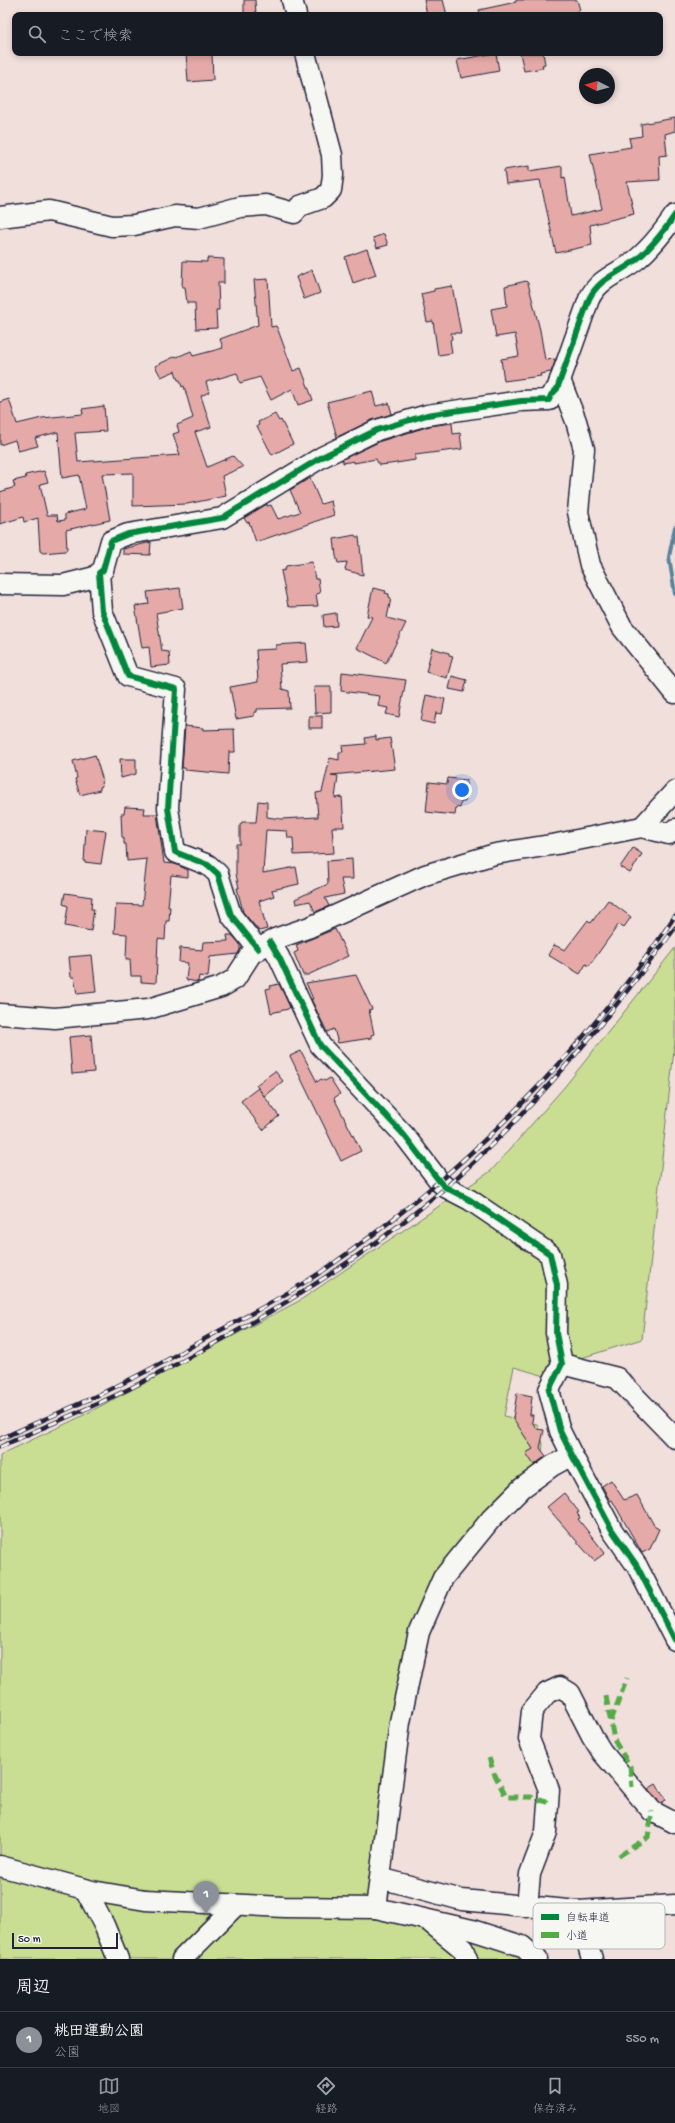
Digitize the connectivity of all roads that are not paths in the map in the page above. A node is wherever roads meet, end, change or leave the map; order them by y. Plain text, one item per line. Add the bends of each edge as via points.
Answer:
1 (292, 0) edge
2 (295, 12) edge
3 (306, 56) edge
4 (675, 215) edge
5 (0, 217) edge
6 (560, 380) junction
7 (99, 576) junction
8 (0, 584) edge
9 (675, 693) edge
10 (675, 791) edge
11 (642, 827) junction
12 (675, 829) edge
13 (264, 945) junction
14 (0, 1014) edge
15 (562, 1364) junction
16 (675, 1438) edge
17 (572, 1455) junction
18 (675, 1640) edge
19 (675, 1823) edge
20 (0, 1866) edge
21 (380, 1878) junction
22 (85, 1889) junction
23 (236, 1905) junction
24 (675, 1906) edge
25 (527, 1907) junction
26 (533, 1907) edge
27 (665, 1907) edge
28 (376, 1908) junction
29 (427, 1919) junction
30 (589, 1949) edge
31 (118, 1959) edge
32 (182, 1959) edge
33 (467, 1959) edge
34 (537, 1959) edge
35 (592, 1959) edge

1 - 2 street
3 - 5 street via 332,155 331,190 323,198 300,206 294,213 266,206 240,207 199,218 175,216 134,225 112,226 49,211
4 - 6 street via 637,259 595,287
6 - 7 street via 549,400 521,401 426,415 377,430 322,457 222,518 128,534 112,541
6 - 9 street via 584,449 578,512 590,565 622,627
7 - 8 street via 63,585
7 - 13 street via 102,611 128,676 176,689 168,808 175,852 208,865 218,874 231,914
10 - 11 street
11 - 12 street via 669,834
11 - 13 street via 495,854 425,874 310,927
13 - 14 street via 251,954 235,979 222,986 148,1009 55,1018
13 - 15 street via 279,957 320,1045 404,1135 440,1182 550,1254 557,1285 556,1333
15 - 16 street via 617,1378
15 - 17 street via 549,1390 560,1431
17 - 18 street via 612,1530 637,1566
17 - 21 street via 522,1488 491,1519 443,1578 419,1632 400,1722
19 - 25 street via 652,1811 602,1752 570,1693 560,1687 547,1693 532,1711 529,1738 549,1790 546,1832 530,1874
20 - 22 street
21 - 25 street via 462,1900
21 - 28 street
22 - 23 street via 146,1900
22 - 31 street
23 - 28 street
23 - 32 street
24 - 27 street
25 - 26 street
28 - 29 street
29 - 33 street via 463,1949
29 - 34 street via 522,1946
30 - 35 street

